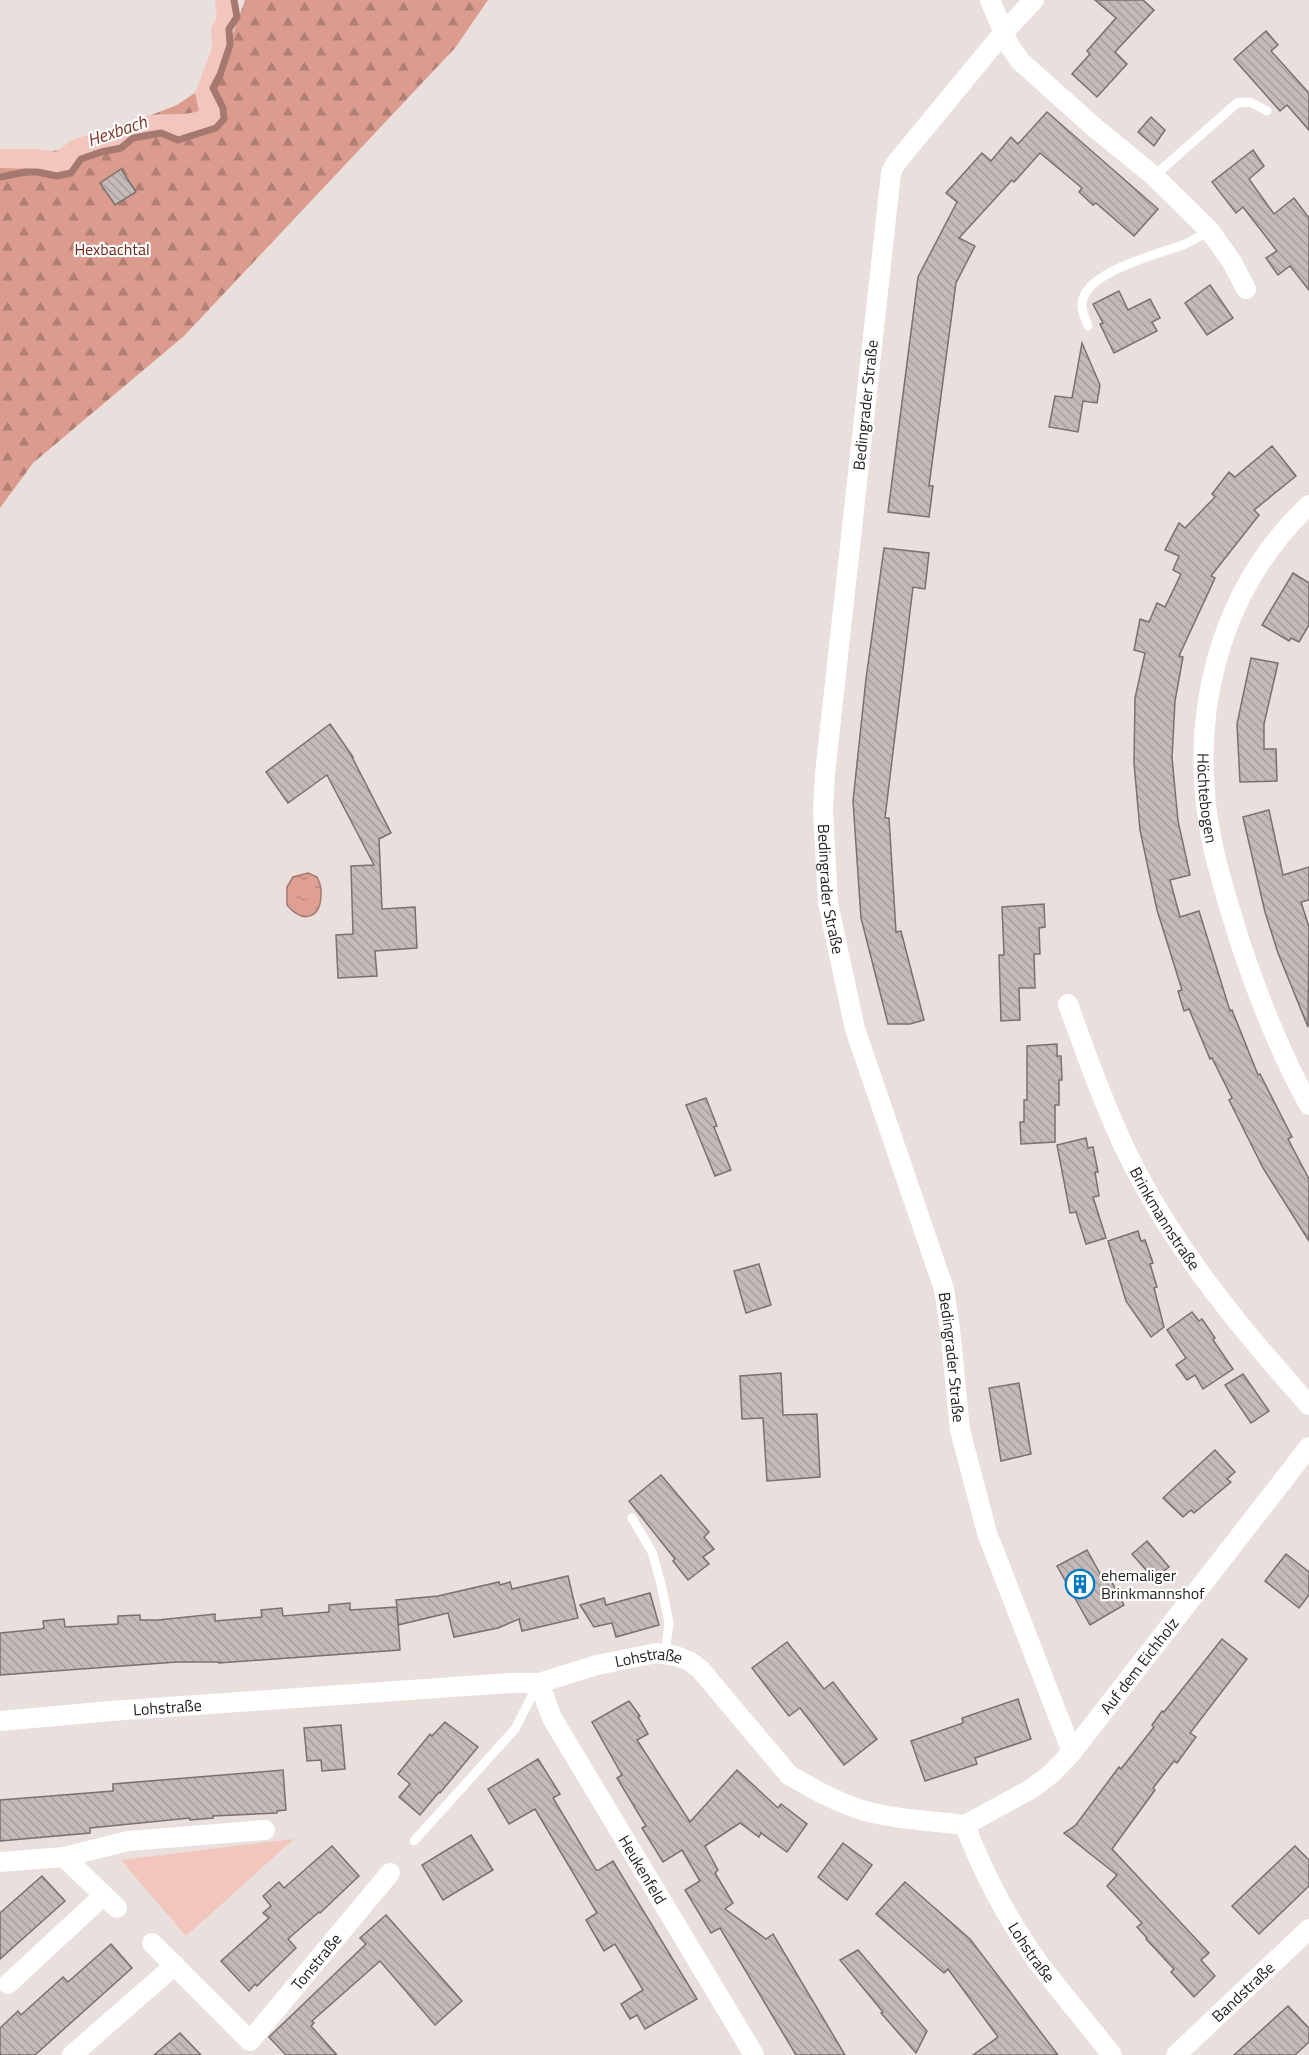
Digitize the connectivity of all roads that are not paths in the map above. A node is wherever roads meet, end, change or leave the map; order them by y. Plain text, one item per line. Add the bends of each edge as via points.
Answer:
1 (990, 0) edge
2 (1034, 0) edge
3 (1004, 32) junction
4 (1267, 111) dead end
5 (1154, 176) junction
6 (1210, 231) junction
7 (1246, 289) dead end
8 (1088, 326) dead end
9 (1309, 505) edge
10 (1068, 1004) dead end
11 (1309, 1105) edge
12 (1309, 1405) edge
13 (1309, 1448) edge
14 (632, 1518) dead end
15 (665, 1654) junction
16 (539, 1683) junction
17 (0, 1720) edge
18 (1072, 1752) junction
19 (964, 1825) junction
20 (265, 1830) dead end
21 (414, 1841) dead end
22 (64, 1857) junction
23 (0, 1862) edge
24 (390, 1873) dead end
25 (1309, 1929) edge
26 (152, 1943) dead end
27 (175, 1965) junction
28 (8, 1984) dead end
29 (72, 2055) edge
30 (754, 2055) edge
31 (1112, 2055) edge
32 (1176, 2055) edge

1 - 3 street
2 - 3 street, Bedingrader Straße
3 - 5 street via 1020,61
3 - 18 street, Bedingrader Straße via 891,173 823,810 828,903 834,936 864,1057 944,1289 960,1430 975,1494
4 - 5 lane via 1250,102 1237,103
5 - 6 street
6 - 7 street via 1233,262
6 - 8 lane via 1109,272 1084,296 1081,305
9 - 11 street, Höchtebogen via 1286,526 1264,556 1234,611 1212,676 1203,758 1211,840 1230,911 1267,1019
10 - 12 street, Brinkmannstraße via 1108,1111 1163,1218 1203,1277
13 - 18 street, Auf dem Eichholz
14 - 15 lane via 652,1552 661,1584 669,1623
15 - 16 street, Lohstraße via 629,1658
15 - 19 street, Lohstraße via 689,1661 700,1669 789,1775 849,1806 873,1813
16 - 17 street, Lohstraße
16 - 21 lane via 515,1729
16 - 30 street, Heukenfeld via 552,1718
18 - 19 street, Auf dem Eichholz via 1031,1789
19 - 31 street, Lohstraße via 1000,1900 1037,1960
20 - 22 street via 128,1842
22 - 23 street
22 - 28 street via 111,1902
24 - 27 street, Tonstraße via 249,2044
25 - 32 street, Bandstraße
26 - 27 street
27 - 29 street

